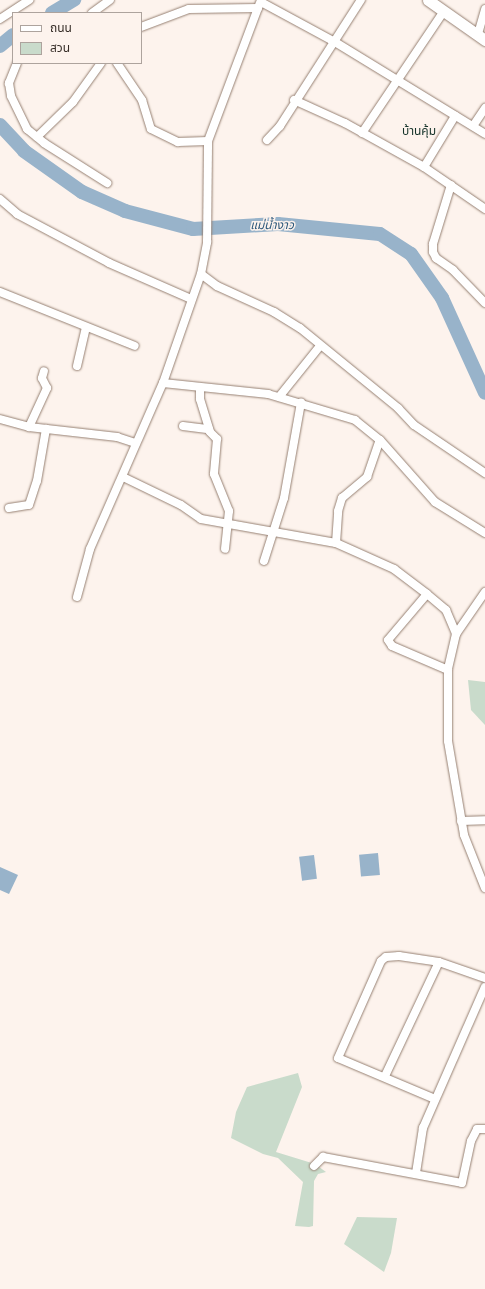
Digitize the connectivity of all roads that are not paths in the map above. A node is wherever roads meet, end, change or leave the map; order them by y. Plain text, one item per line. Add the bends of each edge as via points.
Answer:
1 (29, 0) edge
2 (110, 0) edge
3 (361, 0) edge
4 (428, 0) edge
5 (260, 3) edge
6 (485, 9) edge
7 (444, 11) junction
8 (93, 12) edge
9 (0, 19) edge
10 (142, 27) edge
11 (482, 37) edge
12 (334, 42) junction
13 (17, 64) edge
14 (100, 64) edge
15 (118, 64) edge
16 (397, 80) junction
17 (294, 100) junction
18 (485, 108) edge
19 (455, 116) junction
20 (473, 126) junction
21 (362, 133) junction
22 (485, 134) edge
23 (37, 137) junction
24 (267, 140) dead end
25 (208, 141) junction
26 (424, 167) junction
27 (107, 184) dead end
28 (451, 185) junction
29 (0, 199) edge
30 (485, 209) edge
31 (201, 274) junction
32 (0, 292) edge
33 (191, 299) junction
34 (485, 303) edge
35 (86, 327) junction
36 (135, 346) dead end
37 (320, 346) junction
38 (77, 366) dead end
39 (44, 371) dead end
40 (163, 383) junction
41 (200, 388) junction
42 (279, 397) junction
43 (301, 403) junction
44 (0, 418) edge
45 (183, 426) dead end
46 (29, 427) junction
47 (46, 429) junction
48 (209, 429) junction
49 (380, 440) junction
50 (136, 443) junction
51 (485, 473) edge
52 (123, 477) junction
53 (9, 508) dead end
54 (229, 523) junction
55 (485, 532) edge
56 (273, 534) junction
57 (336, 543) junction
58 (225, 549) dead end
59 (264, 561) dead end
60 (485, 592) edge
61 (427, 594) junction
62 (77, 597) dead end
63 (456, 634) junction
64 (448, 670) junction
65 (485, 820) edge
66 (461, 821) junction
67 (485, 888) edge
68 (440, 962) junction
69 (485, 978) edge
70 (485, 987) edge
71 (385, 1076) junction
72 (434, 1099) junction
73 (485, 1129) edge
74 (314, 1166) dead end
75 (416, 1173) junction

1 - 9 street
2 - 8 street
3 - 12 street
4 - 7 main road
5 - 10 street via 189,10
5 - 12 street
5 - 25 street
6 - 11 street
7 - 11 main road
7 - 16 street
12 - 16 street
12 - 17 street
13 - 23 street via 9,84 11,96 27,129
14 - 23 street via 73,102
15 - 25 street via 142,100 151,129 178,142
16 - 19 street
16 - 21 street
17 - 21 street
17 - 24 street via 280,126
18 - 20 street
19 - 20 street
19 - 26 street
20 - 22 street
21 - 26 street
23 - 27 street
25 - 31 street via 207,242
26 - 28 street
28 - 30 street
28 - 34 street via 432,252 436,258 454,270
29 - 33 street via 17,214 109,263
31 - 33 street
31 - 37 street via 222,289 286,319
32 - 35 street
33 - 40 street
35 - 36 street
35 - 38 street
37 - 42 street
37 - 51 street via 398,408 414,425
39 - 46 street via 42,378 47,388
40 - 41 street
40 - 50 street
41 - 42 street
41 - 48 street via 200,399
42 - 43 street
43 - 49 street via 355,420
43 - 56 street via 284,498
44 - 46 street
45 - 48 street
46 - 47 street
47 - 50 street via 84,431
47 - 53 street via 37,481 29,505
48 - 54 street via 217,439 214,474 225,499
49 - 55 street via 435,502
49 - 57 street via 367,476 342,498 338,511
50 - 52 street
52 - 54 street via 181,505 201,519
52 - 62 street via 90,549
54 - 56 street
54 - 58 street
56 - 57 street
56 - 59 street
57 - 61 street via 394,569
60 - 63 street
61 - 63 street via 446,610
61 - 64 street via 388,640 392,646
63 - 64 street
64 - 66 street via 448,741
65 - 66 street
66 - 67 street
68 - 69 street
68 - 71 street
68 - 71 street via 399,956 386,957 382,961 338,1058
70 - 72 street
71 - 72 street
72 - 75 street via 423,1128
73 - 75 street via 478,1130 471,1141 462,1182
74 - 75 street via 323,1158

